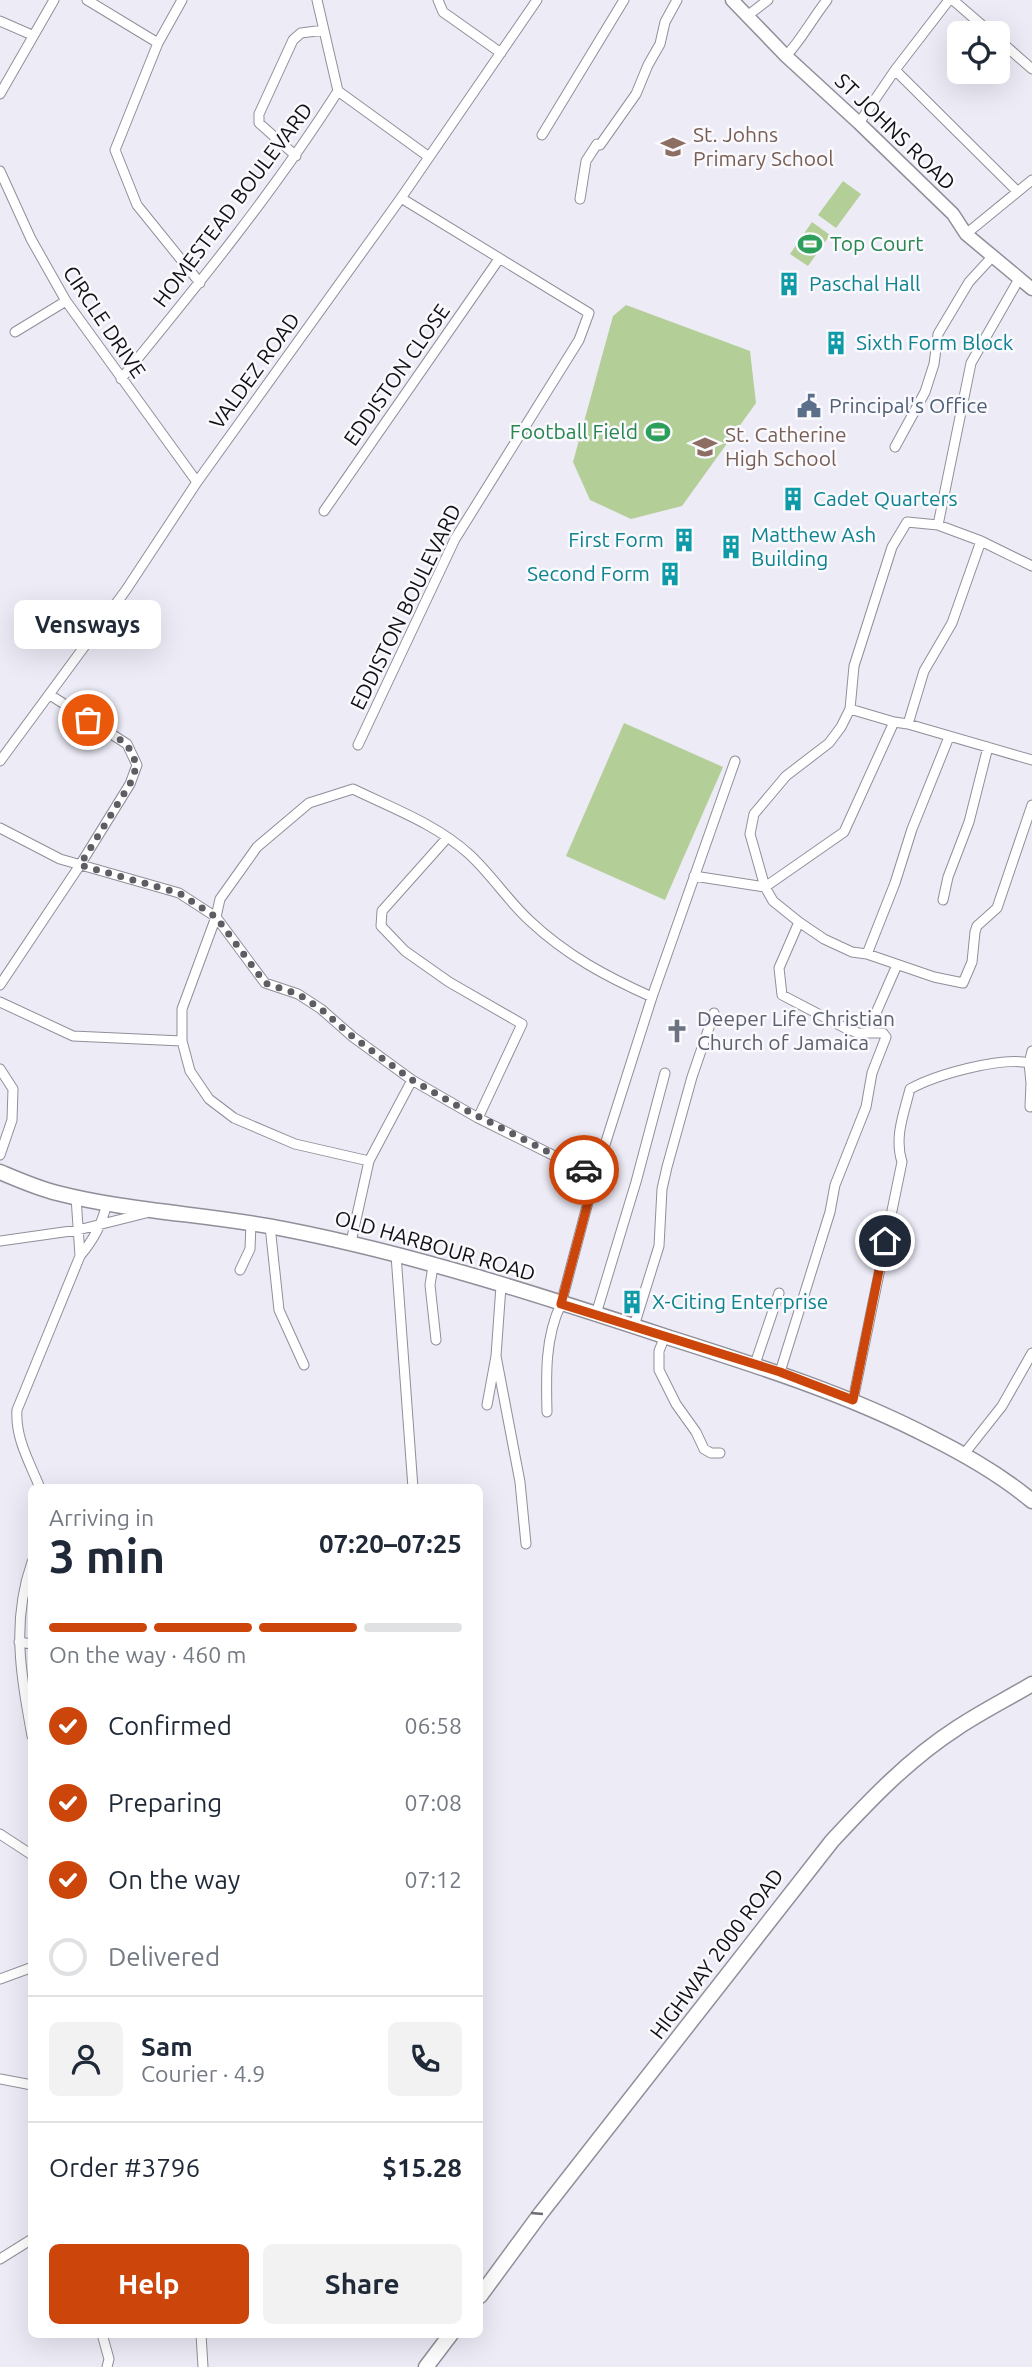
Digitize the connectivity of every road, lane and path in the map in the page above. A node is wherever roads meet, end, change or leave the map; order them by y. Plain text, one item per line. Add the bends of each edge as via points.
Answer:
1 (54, 0) edge
2 (87, 0) edge
3 (182, 0) edge
4 (317, 0) edge
5 (438, 0) edge
6 (537, 0) edge
7 (624, 0) edge
8 (677, 0) edge
9 (732, 0) edge
10 (768, 0) edge
11 (827, 0) edge
12 (951, 0) edge
13 (747, 16) junction
14 (0, 21) edge
15 (976, 21) edge
16 (324, 30) junction
17 (32, 35) junction
18 (158, 43) junction
19 (1010, 50) edge
20 (500, 53) junction
21 (786, 56) junction
22 (1032, 69) edge
23 (895, 70) junction
24 (338, 91) junction
25 (0, 94) edge
26 (859, 123) junction
27 (542, 135) dead end
28 (296, 156) junction
29 (429, 157) junction
30 (0, 170) edge
31 (1032, 180) edge
32 (1017, 191) junction
33 (401, 198) junction
34 (580, 199) dead end
35 (966, 234) junction
36 (992, 257) junction
37 (499, 259) junction
38 (1019, 279) junction
39 (200, 283) junction
40 (1032, 289) edge
41 (65, 301) junction
42 (15, 332) dead end
43 (121, 379) junction
44 (895, 447) dead end
45 (197, 482) junction
46 (324, 511) dead end
47 (938, 525) junction
48 (981, 541) junction
49 (1032, 566) edge
50 (50, 695) junction
51 (850, 709) junction
52 (894, 722) junction
53 (908, 724) junction
54 (949, 737) junction
55 (358, 745) dead end
56 (988, 747) junction
57 (1032, 760) edge
58 (0, 761) edge
59 (735, 761) dead end
60 (1032, 805) edge
61 (0, 828) edge
62 (447, 838) junction
63 (80, 865) junction
64 (694, 876) junction
65 (765, 887) junction
66 (943, 900) dead end
67 (216, 917) junction
68 (799, 922) junction
69 (867, 954) junction
70 (897, 965) junction
71 (0, 985) edge
72 (652, 997) junction
73 (0, 1002) edge
74 (714, 1013) dead end
75 (868, 1031) junction
76 (182, 1041) junction
77 (1032, 1051) edge
78 (1031, 1062) edge
79 (0, 1069) edge
80 (665, 1073) dead end
81 (412, 1080) junction
82 (1030, 1107) dead end
83 (478, 1118) junction
84 (0, 1155) edge
85 (369, 1161) junction
86 (0, 1172) edge
87 (595, 1176) junction
88 (75, 1197) junction
89 (107, 1203) junction
90 (157, 1210) junction
91 (251, 1223) junction
92 (102, 1225) junction
93 (270, 1226) junction
94 (78, 1230) junction
95 (0, 1241) edge
96 (351, 1242) junction
97 (396, 1255) junction
98 (80, 1256) junction
99 (433, 1266) junction
100 (240, 1270) dead end
101 (501, 1286) junction
102 (779, 1293) dead end
103 (561, 1304) junction
104 (596, 1314) junction
105 (634, 1326) junction
106 (665, 1336) junction
107 (436, 1340) dead end
108 (1032, 1353) edge
109 (496, 1356) junction
110 (755, 1364) junction
111 (304, 1365) dead end
112 (780, 1372) junction
113 (853, 1400) junction
114 (487, 1405) dead end
115 (547, 1412) dead end
116 (720, 1452) dead end
117 (964, 1454) junction
118 (38, 1484) edge
119 (413, 1484) edge
120 (1032, 1501) edge
121 (526, 1544) dead end
122 (28, 1574) edge
123 (19, 1642) junction
124 (28, 1643) edge
125 (1032, 1684) edge
126 (28, 1714) edge
127 (0, 1835) edge
128 (28, 1852) edge
129 (28, 1969) edge
130 (0, 1979) edge
131 (0, 2079) edge
132 (28, 2084) edge
133 (28, 2242) edge
134 (0, 2259) edge
135 (483, 2292) edge
136 (103, 2338) edge
137 (201, 2338) edge
138 (448, 2338) edge
139 (107, 2367) edge
140 (202, 2367) edge
141 (426, 2367) edge

1 - 17 street
2 - 18 street
3 - 18 street
4 - 16 street, HOMESTEAD BOULEVARD
5 - 20 street via 443,12
6 - 20 street, VALDEZ ROAD
7 - 27 street
8 - 34 street via 636,94 586,161
9 - 13 main road, ST JOHNS ROAD
10 - 13 street
11 - 21 street
12 - 15 street
12 - 23 street
13 - 21 main road, ST JOHNS ROAD
14 - 17 street
16 - 24 street, HOMESTEAD BOULEVARD
16 - 28 street via 301,33 293,40 259,114 259,123
17 - 25 street
18 - 39 street via 115,150 137,205
19 - 22 street
20 - 29 street, VALDEZ ROAD
21 - 26 main road, ST JOHNS ROAD
23 - 26 street
23 - 32 street
24 - 28 street, HOMESTEAD BOULEVARD
24 - 29 street
26 - 35 main road, ST JOHNS ROAD via 953,214
28 - 39 street, HOMESTEAD BOULEVARD
29 - 33 street, VALDEZ ROAD
30 - 41 street, CIRCLE DRIVE
31 - 32 street
32 - 35 street
33 - 37 street, EDDISTON BOULEVARD
33 - 45 street, VALDEZ ROAD
35 - 36 main road, ST JOHNS ROAD
36 - 38 main road, ST JOHNS ROAD
36 - 44 street via 969,282 938,334 925,392
37 - 46 street, EDDISTON CLOSE
37 - 55 street, EDDISTON BOULEVARD via 589,313 579,340 455,539
38 - 40 main road, ST JOHNS ROAD
38 - 47 street via 971,363
39 - 43 street, HOMESTEAD BOULEVARD
41 - 42 street
41 - 43 street, CIRCLE DRIVE
43 - 45 street, CIRCLE DRIVE
45 - 50 street, VALDEZ ROAD
47 - 48 street
47 - 51 street via 906,522 892,547 854,666
48 - 49 street
48 - 53 street via 952,623 924,670
50 - 58 street, VALDEZ ROAD
50 - 63 street via 127,744 137,765
51 - 52 street
51 - 65 street via 829,743 786,776 754,814 750,834
52 - 53 street
52 - 65 street via 844,832
53 - 54 street
54 - 56 street
54 - 69 street
56 - 57 street
56 - 66 street
59 - 64 street
60 - 70 street via 997,908 977,926 963,983
61 - 63 street
62 - 67 street via 428,824 353,789 309,803 257,847 220,899
62 - 72 street via 468,853 529,920 565,950 606,977
62 - 83 street via 383,911 381,926 405,951 449,982 522,1024
63 - 67 street via 179,893
63 - 71 street
64 - 65 street
64 - 72 street
65 - 68 street via 773,901
67 - 76 street via 182,1009
67 - 81 street via 265,983 298,994 321,1009
68 - 69 street via 852,952
68 - 75 street via 779,968 782,995 845,1028
69 - 70 street
70 - 75 street
72 - 87 street
73 - 76 street via 73,1036
74 - 105 street via 667,1167 659,1246
75 - 112 street via 886,1037 872,1073 866,1107 835,1185
76 - 85 street via 190,1071 209,1099 234,1118 295,1144
77 - 78 street
78 - 82 street
78 - 113 street via 981,1066 911,1089 899,1132 901,1162
79 - 84 street via 13,1089 12,1120
80 - 104 street
81 - 83 street
81 - 85 street
83 - 87 street
85 - 96 street
86 - 88 main road, OLD HARBOUR ROAD
87 - 103 street
88 - 89 main road, OLD HARBOUR ROAD
88 - 94 street
89 - 90 main road, OLD HARBOUR ROAD
89 - 92 street
90 - 91 main road, OLD HARBOUR ROAD
90 - 92 street
91 - 93 main road, OLD HARBOUR ROAD
91 - 100 street via 250,1249
92 - 94 street
92 - 98 street
93 - 96 main road, OLD HARBOUR ROAD
93 - 111 street via 279,1310
94 - 95 street
94 - 98 street
96 - 97 main road, OLD HARBOUR ROAD
97 - 99 main road, OLD HARBOUR ROAD
97 - 119 street
98 - 118 street via 17,1410 19,1437
99 - 101 main road, OLD HARBOUR ROAD
99 - 107 street via 430,1285
101 - 103 main road, OLD HARBOUR ROAD
101 - 109 street
102 - 110 street
103 - 104 main road, OLD HARBOUR ROAD
103 - 115 street via 546,1366
104 - 105 main road, OLD HARBOUR ROAD
105 - 106 main road, OLD HARBOUR ROAD
106 - 110 main road, OLD HARBOUR ROAD
106 - 116 street via 659,1370 704,1449
108 - 117 street via 1002,1406
109 - 114 street
109 - 121 street via 520,1482
110 - 112 main road, OLD HARBOUR ROAD
112 - 113 main road, OLD HARBOUR ROAD
113 - 117 main road, OLD HARBOUR ROAD
117 - 120 main road, OLD HARBOUR ROAD
122 - 123 street
123 - 124 street
123 - 126 street
125 - 135 main road, HIGHWAY 2000 ROAD via 921,1754 840,1832
127 - 128 street
129 - 130 street
131 - 132 street
133 - 134 street
136 - 139 street
137 - 140 street
138 - 141 main road

